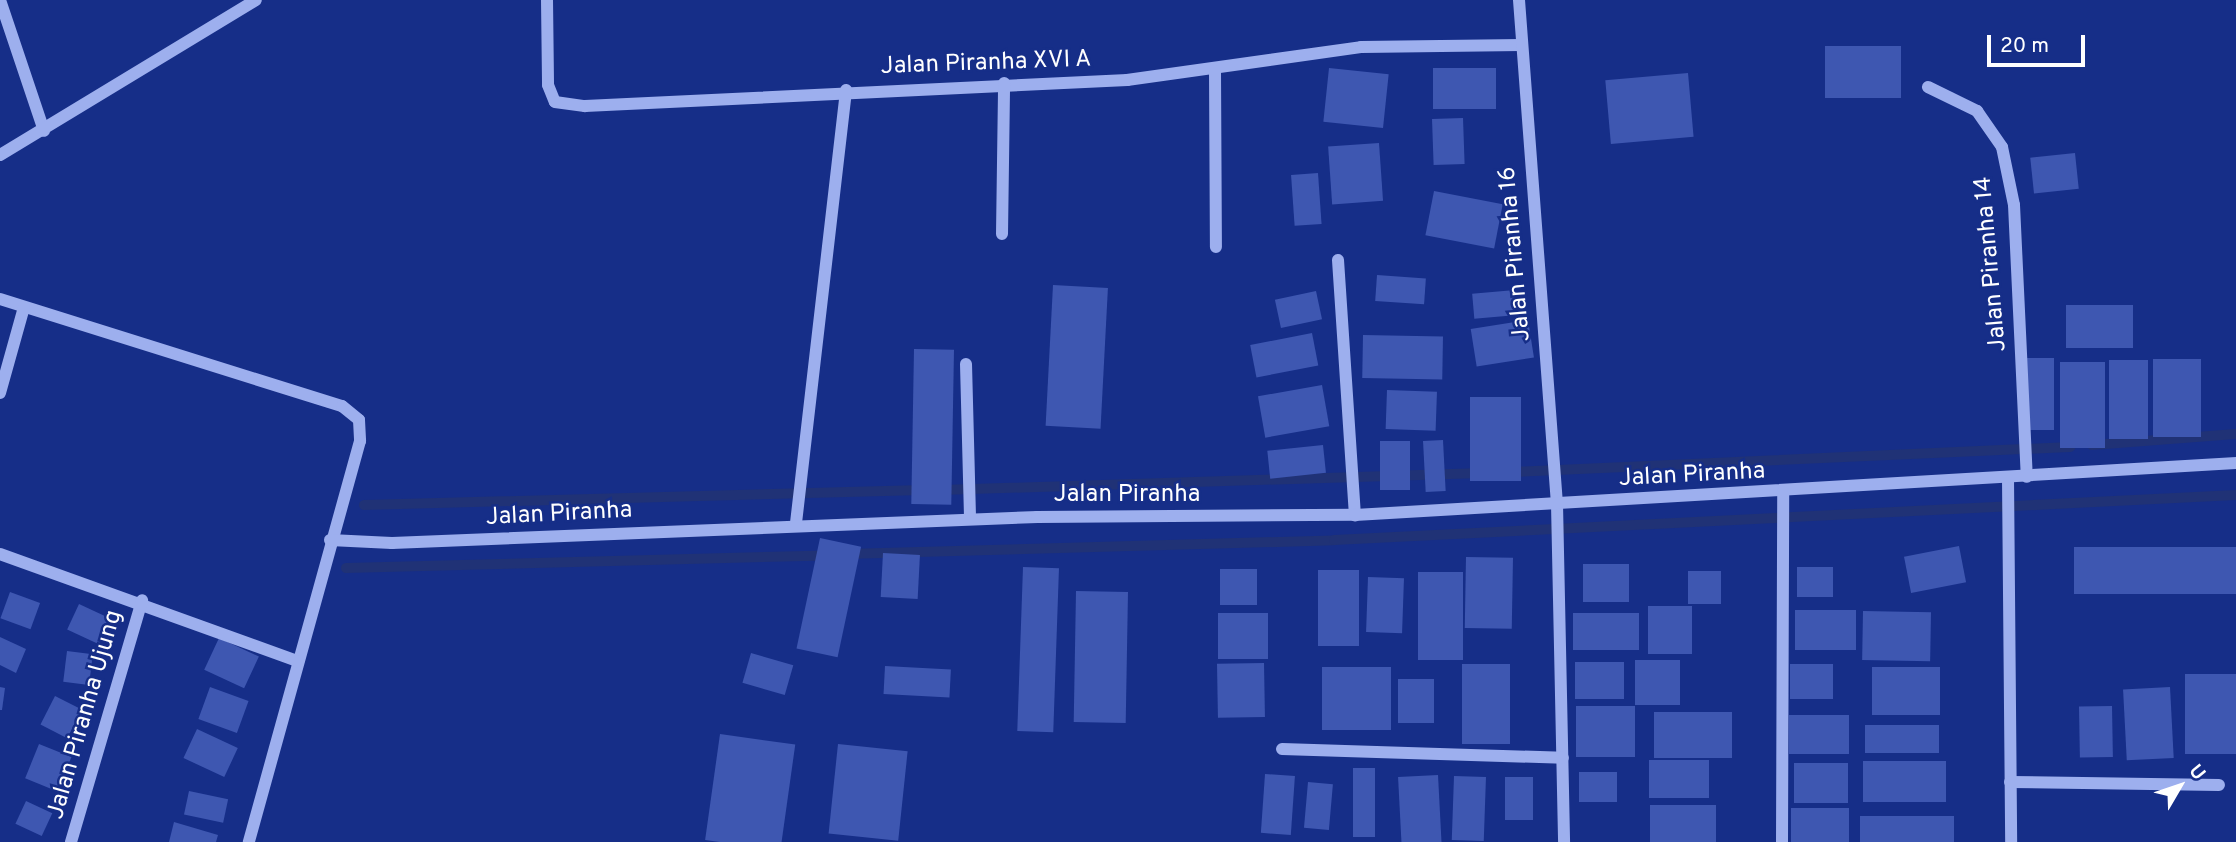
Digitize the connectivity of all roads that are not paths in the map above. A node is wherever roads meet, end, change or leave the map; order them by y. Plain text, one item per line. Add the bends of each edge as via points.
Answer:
1 (0, 0) edge
2 (256, 0) edge
3 (547, 0) edge
4 (1519, 0) edge
5 (1521, 44) junction
6 (1215, 71) junction
7 (1004, 83) junction
8 (1928, 87) dead end
9 (846, 90) junction
10 (44, 131) junction
11 (0, 155) edge
12 (1002, 234) dead end
13 (1216, 247) dead end
14 (1338, 260) dead end
15 (0, 299) edge
16 (24, 307) junction
17 (966, 364) dead end
18 (0, 393) edge
19 (2236, 463) edge
20 (2027, 477) junction
21 (2008, 478) junction
22 (1783, 492) junction
23 (1557, 504) junction
24 (1355, 516) junction
25 (970, 519) junction
26 (796, 523) junction
27 (330, 540) junction
28 (0, 554) edge
29 (142, 600) junction
30 (298, 661) junction
31 (1282, 749) dead end
32 (1563, 758) junction
33 (2010, 782) junction
34 (2219, 785) dead end
35 (71, 842) edge
36 (249, 842) edge
37 (1564, 842) edge
38 (1782, 842) edge
39 (2011, 842) edge

1 - 10 street
2 - 10 street
3 - 9 street, Jalan Piranha XVI A via 548,85 555,102
4 - 5 street, Jalan Piranha 16
5 - 6 street, Jalan Piranha XVI A via 1361,47
5 - 23 street, Jalan Piranha 16
6 - 7 street, Jalan Piranha XVI A
6 - 13 street
7 - 9 street, Jalan Piranha XVI A
7 - 12 street
8 - 20 street, Jalan Piranha 14 via 1977,111 2002,147 2014,205
9 - 26 street
10 - 11 street
14 - 24 street
15 - 16 street
16 - 18 street
16 - 27 street via 342,405 359,420 360,441
17 - 25 street
19 - 20 street, Jalan Piranha
20 - 21 street, Jalan Piranha
21 - 22 street, Jalan Piranha
21 - 33 street
22 - 23 street, Jalan Piranha
22 - 38 street
23 - 24 street, Jalan Piranha
23 - 32 street, Jalan Piranha 16
24 - 25 street, Jalan Piranha
25 - 26 street, Jalan Piranha
26 - 27 street, Jalan Piranha via 392,543
27 - 30 street
28 - 29 street
29 - 30 street
29 - 35 street, Jalan Piranha Ujung
30 - 36 street
31 - 32 street
32 - 37 street, Jalan Piranha 16
33 - 34 street
33 - 39 street

